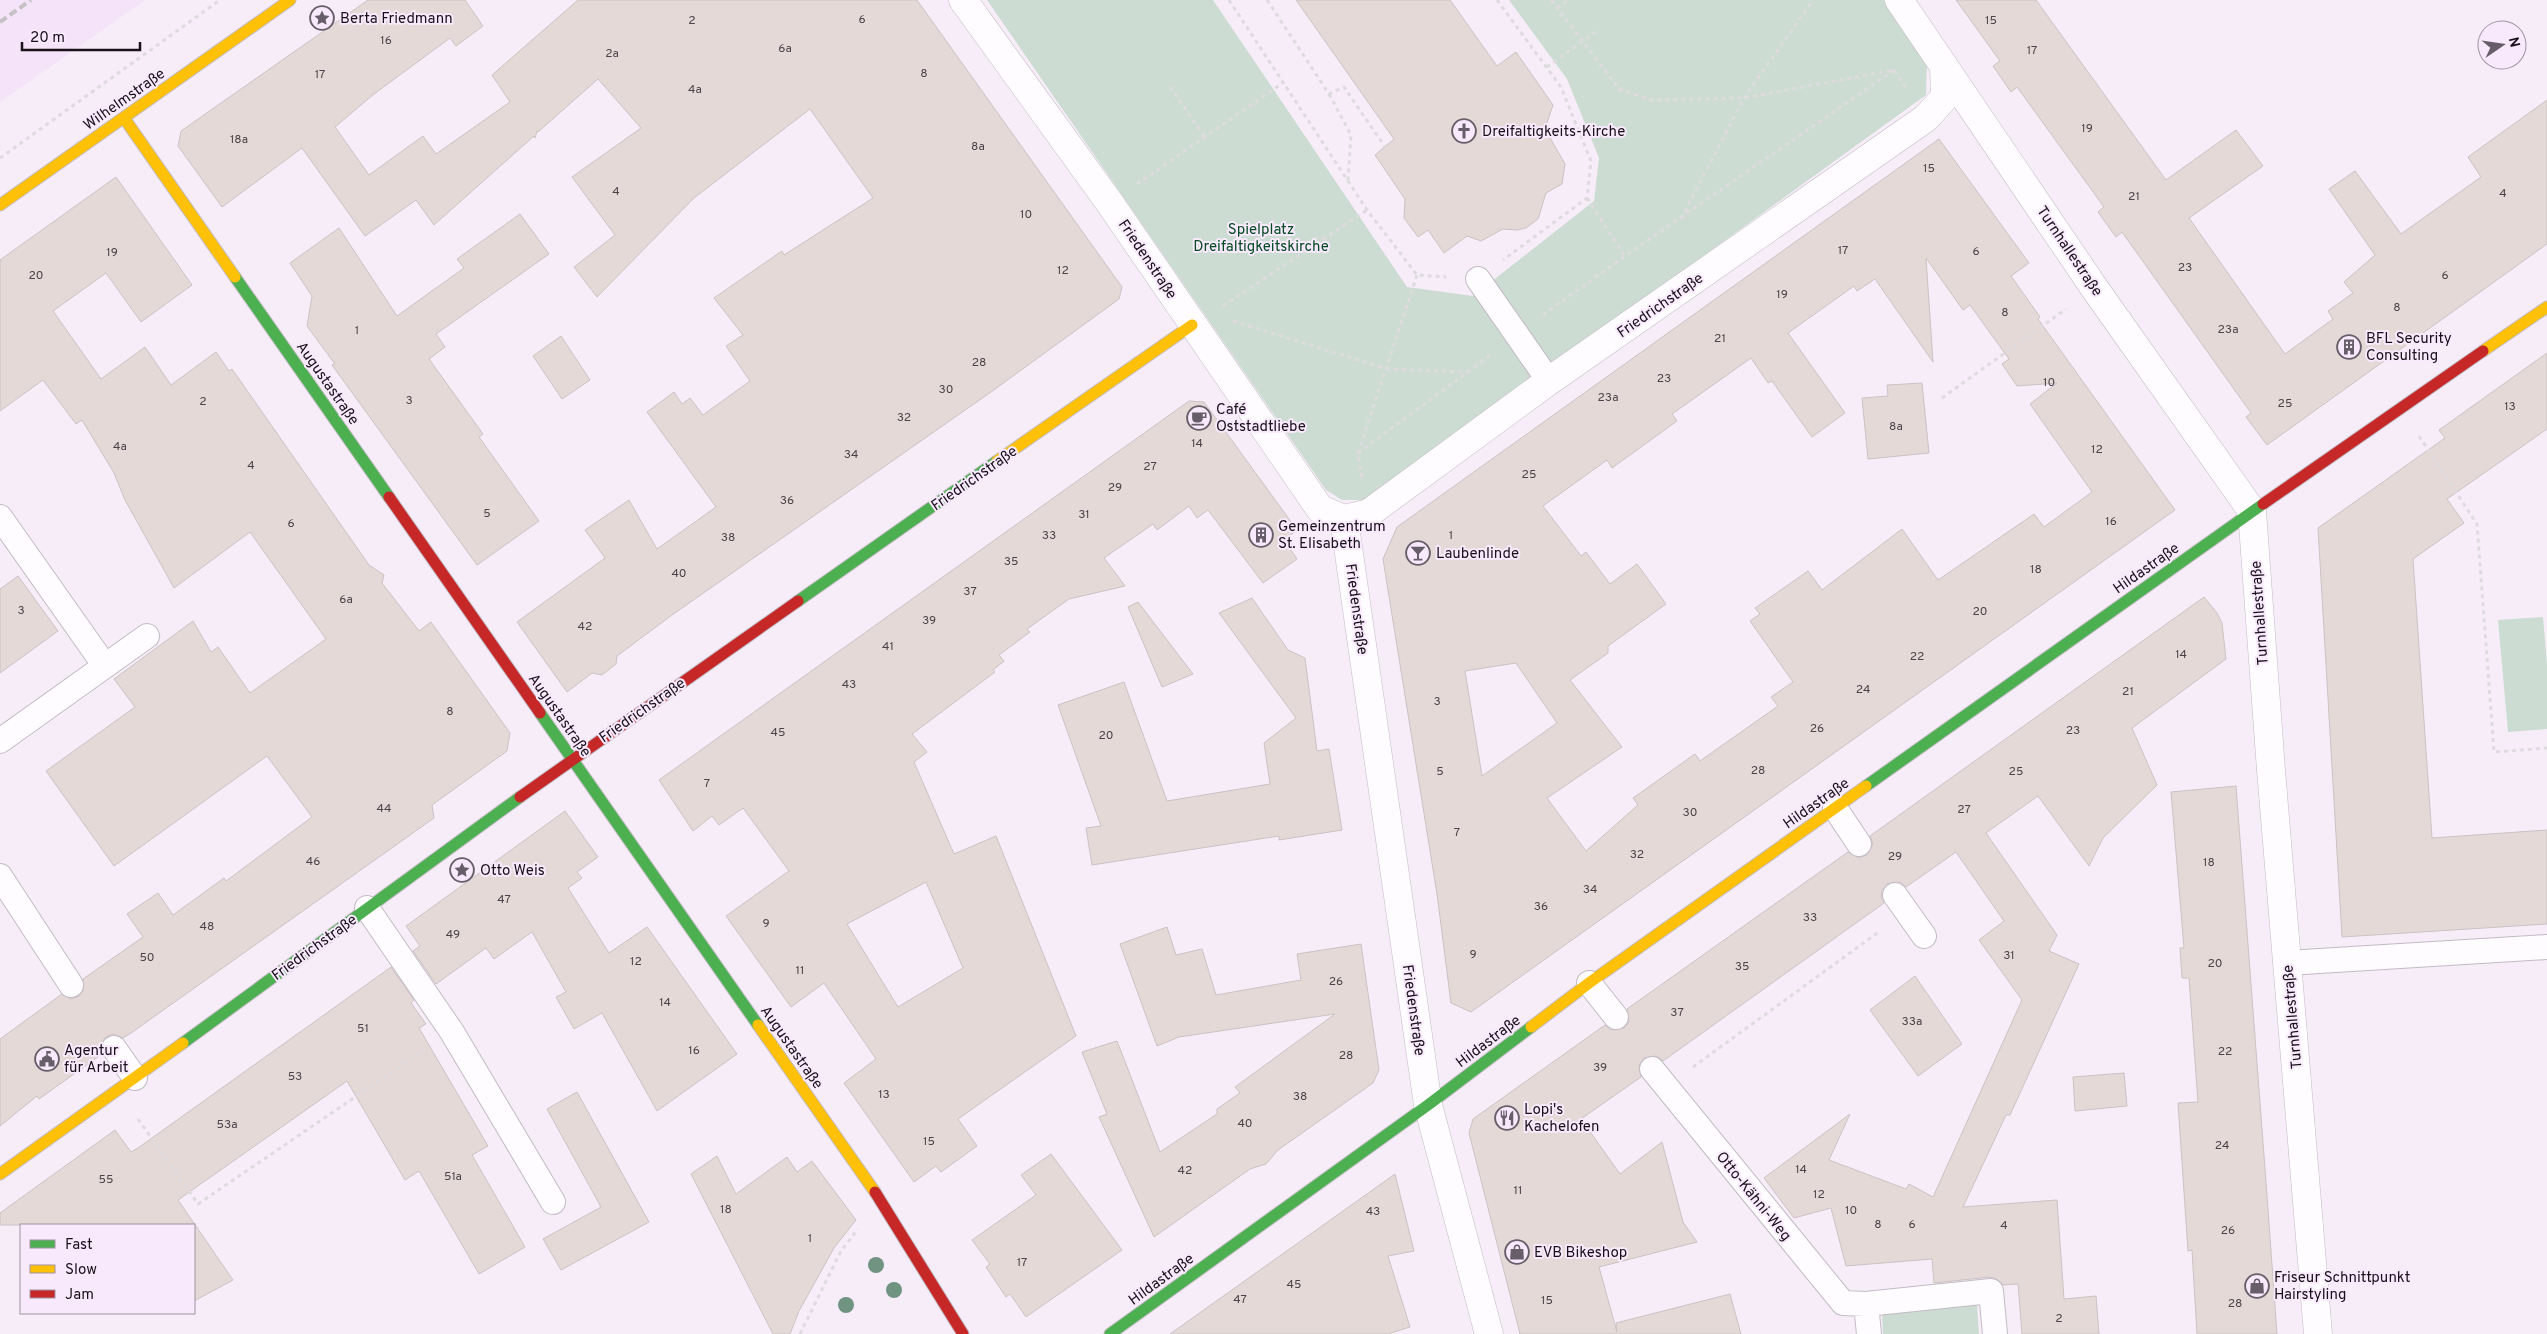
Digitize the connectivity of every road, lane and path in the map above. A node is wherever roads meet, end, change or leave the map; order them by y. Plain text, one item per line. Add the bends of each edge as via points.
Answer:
1 (220, 0) edge
2 (290, 0) edge
3 (963, 0) edge
4 (1229, 0) edge
5 (1267, 0) edge
6 (1497, 0) edge
7 (1551, 0) edge
8 (1569, 0) edge
9 (1814, 0) edge
10 (1899, 0) edge
11 (1557, 8) junction
12 (1598, 30) dead end
13 (1582, 42) junction
14 (1944, 66) junction
15 (1547, 67) junction
16 (1894, 70) junction
17 (1284, 82) junction
18 (1170, 87) dead end
19 (1329, 94) junction
20 (1744, 98) junction
21 (124, 118) junction
22 (1926, 118) junction
23 (1205, 136) junction
24 (1385, 147) dead end
25 (0, 158) edge
26 (1348, 180) junction
27 (1587, 198) junction
28 (1109, 202) junction
29 (0, 205) edge
30 (1367, 210) junction
31 (1680, 220) junction
32 (1624, 255) junction
33 (1417, 275) junction
34 (1478, 279) junction
35 (2095, 288) junction
36 (2547, 306) edge
37 (1201, 319) junction
38 (1517, 334) junction
39 (1387, 369) junction
40 (1550, 381) junction
41 (1942, 398) dead end
42 (2401, 408) junction
43 (1358, 454) junction
44 (2252, 511) junction
45 (1356, 516) junction
46 (0, 517) edge
47 (147, 636) dead end
48 (105, 666) junction
49 (0, 741) edge
50 (2547, 748) edge
51 (572, 759) junction
52 (1835, 808) junction
53 (1859, 844) dead end
54 (0, 876) edge
55 (1901, 904) joint
56 (367, 908) junction
57 (1924, 936) dead end
58 (2547, 947) edge
59 (2287, 963) junction
60 (1589, 983) junction
61 (71, 985) dead end
62 (1616, 1017) dead end
63 (452, 1032) junction
64 (114, 1048) dead end
65 (1659, 1078) joint
66 (126, 1084) junction
67 (1428, 1105) junction
68 (0, 1174) edge
69 (553, 1202) dead end
70 (888, 1209) junction
71 (1866, 1304) junction
72 (800, 1334) edge
73 (963, 1334) edge
74 (1110, 1334) edge
75 (1489, 1334) edge
76 (1869, 1334) edge
77 (1995, 1334) edge
78 (2318, 1334) edge

1 - 25 path
2 - 21 street, Wilhelmstraße
3 - 28 street, Friedenstraße
4 - 17 path
5 - 19 path
6 - 15 path
7 - 11 path
8 - 11 path
9 - 20 path
10 - 14 street, Turnhallestraße
11 - 13 path
12 - 13 path
13 - 15 path
13 - 20 path via 1619,89 1651,100
14 - 22 street, Friedrichstraße via 1945,97
14 - 35 street, Turnhallestraße
15 - 27 path via 1561,87 1591,160
16 - 20 path
16 - 22 path
16 - 31 path
17 - 23 path
17 - 26 path
18 - 23 path
19 - 24 path via 1344,87
19 - 26 path via 1351,135
20 - 31 path
21 - 29 street, Wilhelmstraße
21 - 51 street, Augustastraße
22 - 40 street, Friedrichstraße
23 - 28 path
26 - 30 path
27 - 32 path
27 - 34 path
28 - 37 street, Friedenstraße
30 - 33 path
30 - 37 path
31 - 32 path
32 - 38 path
33 - 34 path
33 - 39 path
34 - 38 lane
35 - 41 path
35 - 44 street, Turnhallestraße
36 - 42 street, Hildastraße
37 - 39 path
37 - 45 street, Friedenstraße via 1320,509
37 - 51 street, Friedrichstraße
38 - 40 lane
39 - 43 path
39 - 43 path via 1470,372
40 - 45 street, Friedrichstraße
42 - 44 street, Hildastraße
42 - 50 path via 2477,524 2494,752
43 - 45 path
44 - 52 street, Hildastraße
44 - 59 street, Turnhallestraße
45 - 67 street, Friedenstraße
46 - 48 lane
47 - 48 lane
48 - 49 lane
51 - 56 street, Friedrichstraße
51 - 70 street, Augustastraße
52 - 53 lane
52 - 60 street, Hildastraße
54 - 61 lane
55 - 57 lane
55 - 65 path
56 - 63 lane
56 - 66 street, Friedrichstraße
58 - 59 lane
59 - 78 street, Turnhallestraße
60 - 62 lane
60 - 67 street, Hildastraße
63 - 66 path via 198,1204
63 - 69 lane
64 - 66 lane
65 - 71 lane, Otto-Kähni-Weg via 1843,1302
66 - 68 street, Friedrichstraße
67 - 74 street, Hildastraße
67 - 75 street, Friedenstraße
70 - 72 path via 860,1226 841,1251
70 - 73 street, Augustastraße via 897,1229
71 - 76 lane
71 - 77 lane, Otto-Kähni-Weg via 1991,1291

